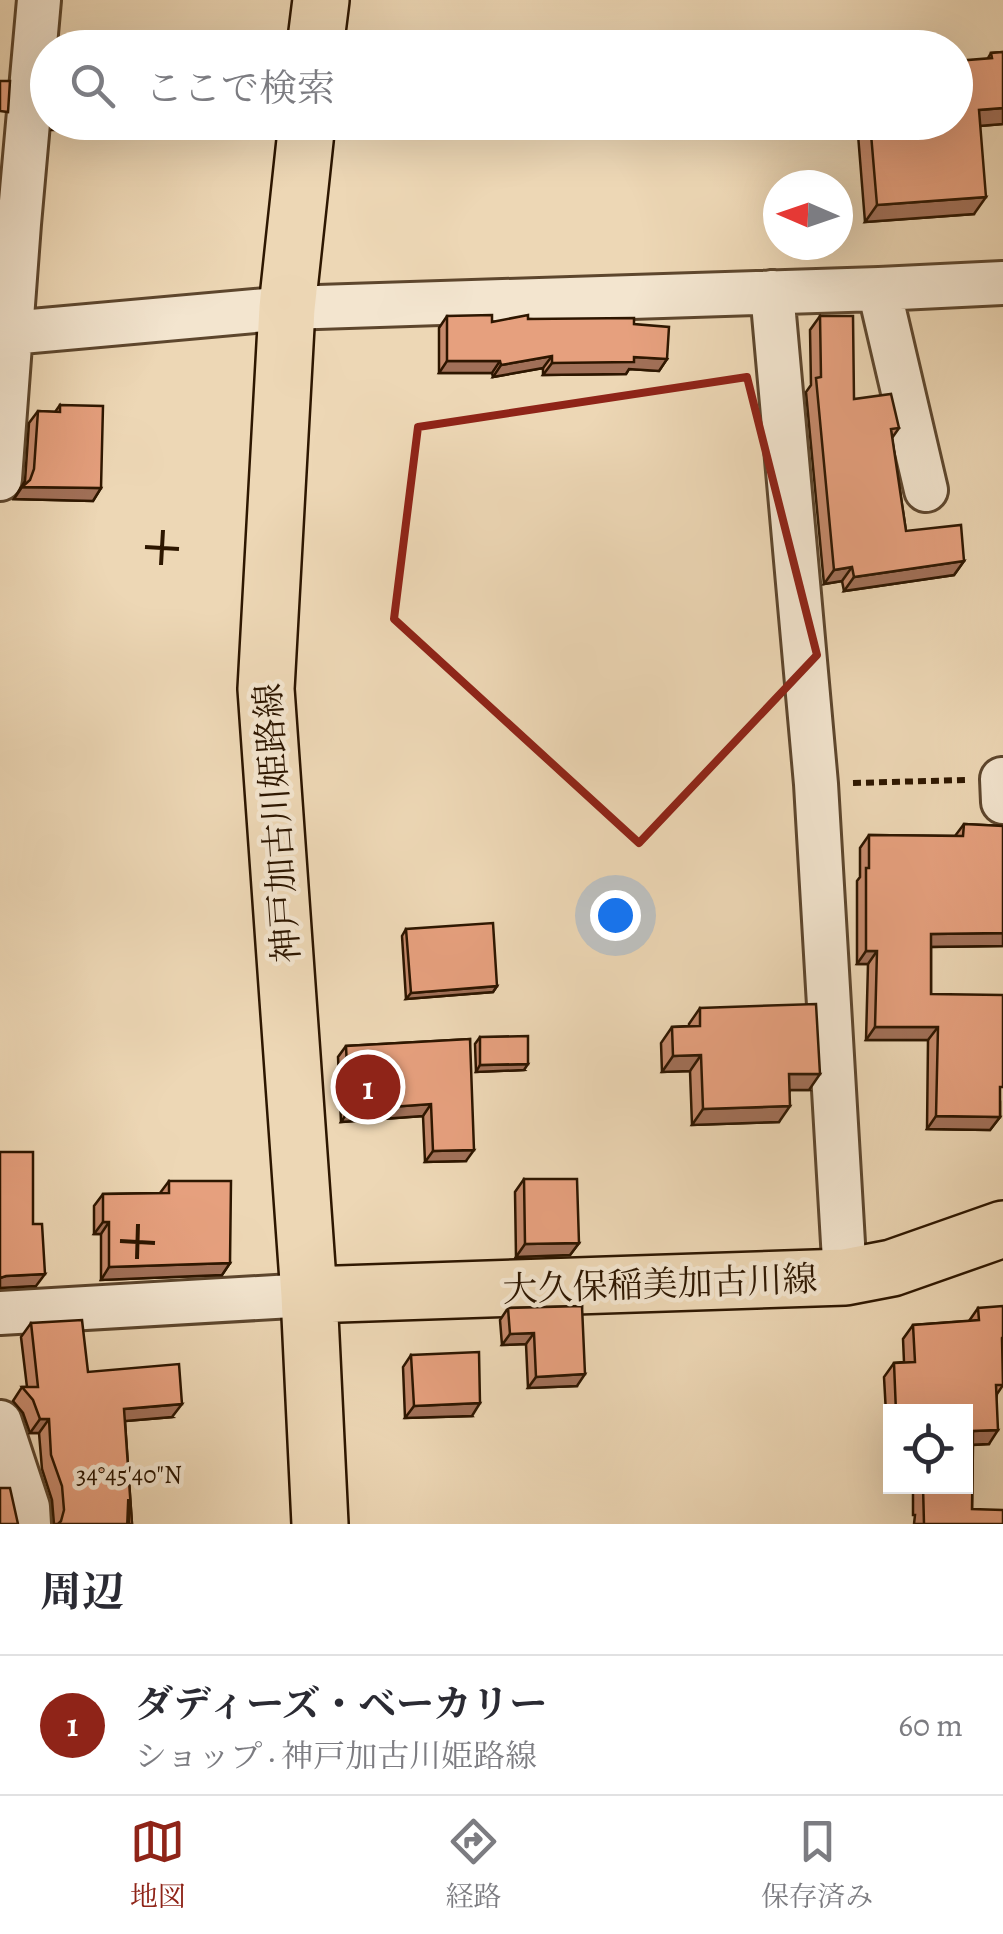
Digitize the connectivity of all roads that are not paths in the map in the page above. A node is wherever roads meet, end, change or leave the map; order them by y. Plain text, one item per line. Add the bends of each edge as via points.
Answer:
1 (39, 0) edge
2 (320, 0) edge
3 (36, 30) edge
4 (317, 30) edge
5 (30, 103) edge
6 (305, 140) edge
7 (1003, 283) edge
8 (879, 289) junction
9 (772, 292) junction
10 (287, 308) junction
11 (10, 333) junction
12 (0, 479) edge
13 (926, 490) dead end
14 (1002, 779) edge
15 (1003, 802) edge
16 (1003, 1229) edge
17 (845, 1277) junction
18 (309, 1296) junction
19 (0, 1313) edge
20 (0, 1422) edge
21 (29, 1524) edge
22 (320, 1524) edge

1 - 3 street
2 - 4 main road
5 - 11 street
6 - 10 main road, 神戸加古川姫路線
7 - 8 street
8 - 9 street
8 - 13 street
9 - 10 street
9 - 17 street via 816,784
10 - 11 street
10 - 18 main road, 神戸加古川姫路線 via 266,689
11 - 12 street
14 - 15 street
16 - 17 main road, 大久保稲美加古川線 via 892,1268
17 - 18 main road, 大久保稲美加古川線
18 - 19 street
18 - 22 main road, 神戸加古川姫路線
20 - 21 street

